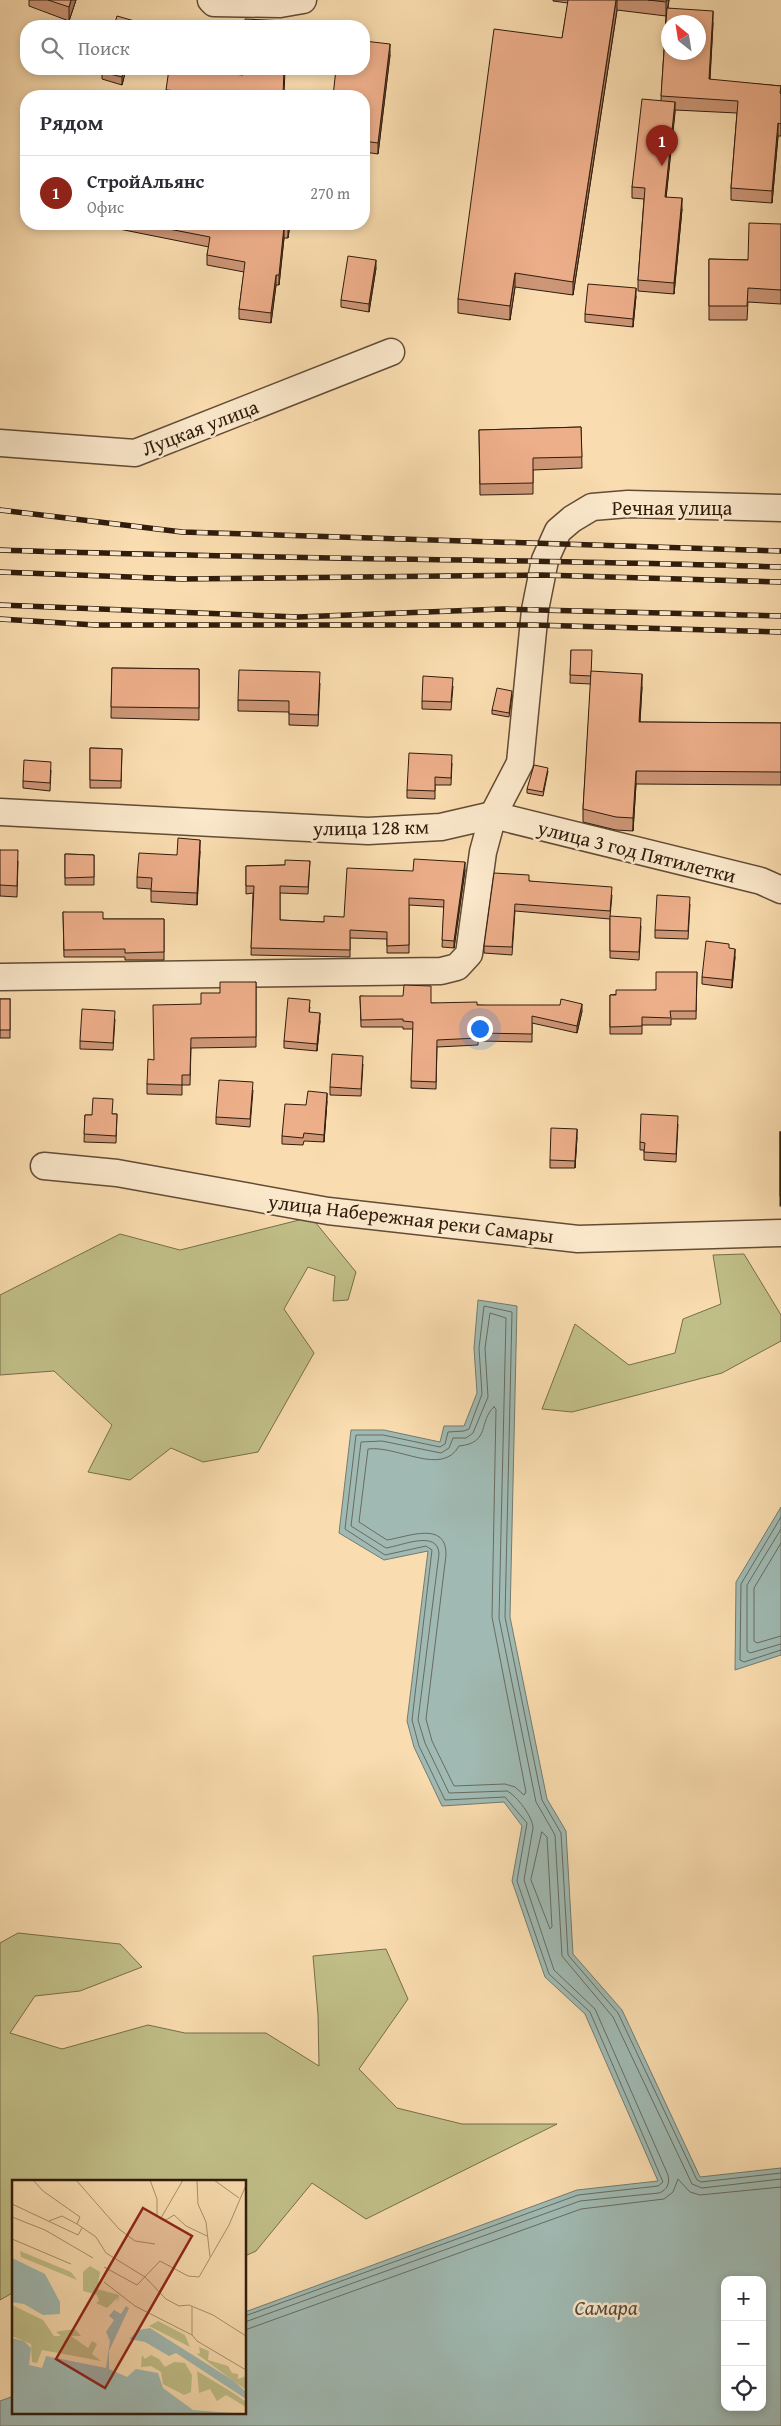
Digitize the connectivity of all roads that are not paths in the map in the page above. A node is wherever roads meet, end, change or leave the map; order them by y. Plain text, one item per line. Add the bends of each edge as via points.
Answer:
1 (211, 0) edge
2 (288, 1) edge
3 (391, 352) dead end
4 (0, 443) edge
5 (781, 508) edge
6 (0, 812) edge
7 (493, 815) junction
8 (781, 890) edge
9 (0, 977) edge
10 (44, 1166) dead end
11 (781, 1233) edge

1 - 2 street via 214,3
3 - 4 street, Луцкая улица via 135,454
5 - 7 street, Речная улица via 628,504 592,507 558,531 550,544 535,610 520,763
6 - 7 street, улица 128 км via 368,831 441,827
7 - 8 street, улица 3 год Пятилетки via 761,881
7 - 9 street via 483,852 468,954 457,967 441,971
10 - 11 street, улица Набережная реки Самары via 117,1173 328,1211 578,1239

